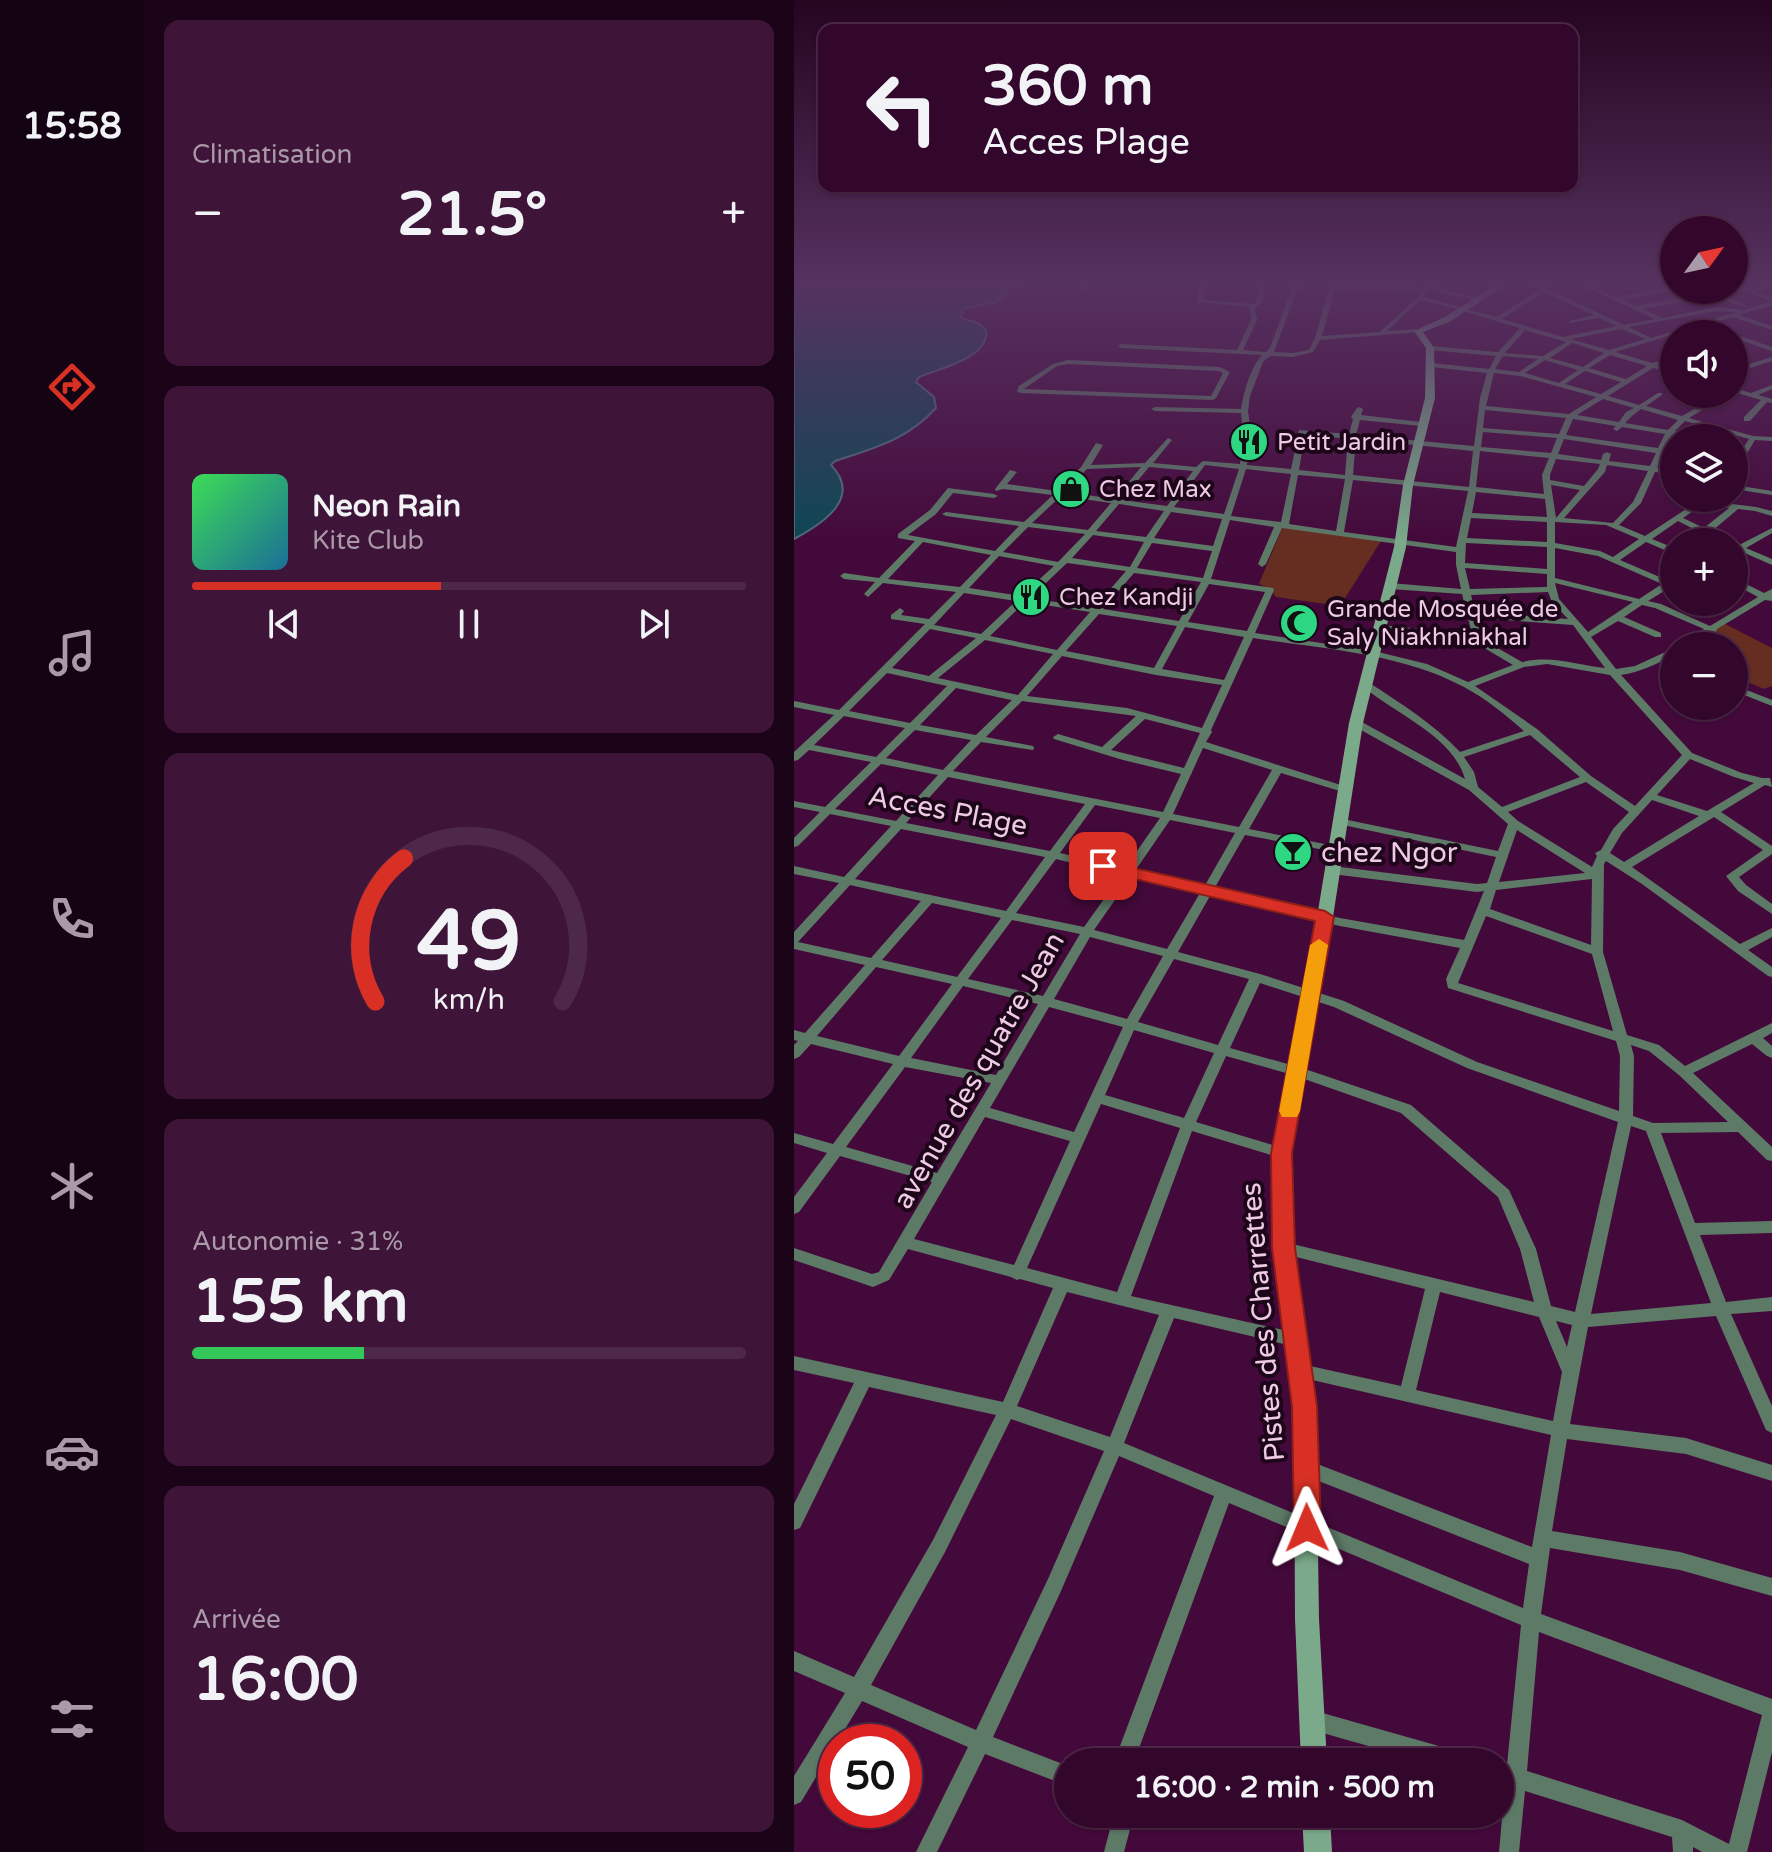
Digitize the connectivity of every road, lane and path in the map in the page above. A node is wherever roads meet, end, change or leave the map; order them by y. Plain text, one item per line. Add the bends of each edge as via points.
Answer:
1 (1042, 371) edge
2 (1219, 371) edge
3 (1257, 371) edge
4 (1431, 371) edge
5 (1491, 371) edge
6 (1495, 371) edge
7 (1524, 371) edge
8 (1580, 371) edge
9 (1593, 371) edge
10 (1643, 371) edge
11 (1520, 374) junction
12 (1627, 381) junction
13 (1561, 384) junction
14 (1772, 387) edge
15 (1660, 394) dead end
16 (1748, 394) edge
17 (1601, 395) junction
18 (1751, 395) junction
19 (1769, 400) edge
20 (1640, 406) junction
21 (1482, 408) junction
22 (1702, 408) edge
23 (1155, 409) dead end
24 (1244, 411) junction
25 (1570, 416) junction
26 (1684, 418) junction
27 (1747, 419) dead end
28 (1421, 424) junction
29 (1678, 424) edge
30 (1703, 424) edge
31 (1619, 425) junction
32 (1478, 430) junction
33 (1660, 432) edge
34 (1563, 437) junction
35 (1748, 437) edge
36 (1352, 438) junction
37 (1753, 438) junction
38 (1772, 439) edge
39 (1168, 440) dead end
40 (1610, 444) junction
41 (1099, 445) dead end
42 (1416, 445) junction
43 (1748, 446) edge
44 (1478, 450) junction
45 (1660, 451) edge
46 (1660, 454) edge
47 (1554, 456) junction
48 (1604, 461) junction
49 (1244, 464) junction
50 (1147, 465) junction
51 (1085, 467) junction
52 (1198, 469) junction
53 (1654, 469) junction
54 (1660, 470) edge
55 (1297, 471) junction
56 (1013, 472) dead end
57 (1349, 478) junction
58 (1547, 482) junction
59 (1408, 485) junction
60 (1001, 486) junction
61 (1586, 489) junction
62 (1748, 489) edge
63 (1472, 492) junction
64 (1057, 493) junction
65 (1772, 493) edge
66 (1550, 497) junction
67 (1117, 501) junction
68 (1171, 507) junction
69 (1748, 509) edge
70 (1689, 512) edge
71 (1730, 512) edge
72 (946, 514) dead end
73 (1772, 514) edge
74 (1467, 515) junction
75 (1228, 516) junction
76 (1555, 518) junction
77 (1679, 519) junction
78 (1282, 524) junction
79 (1024, 525) junction
80 (1615, 525) junction
81 (1697, 528) edge
82 (1710, 528) edge
83 (1772, 530) edge
84 (1340, 532) junction
85 (1090, 534) junction
86 (1648, 538) junction
87 (1463, 540) junction
88 (1148, 541) junction
89 (919, 542) junction
90 (1748, 542) edge
91 (1400, 544) junction
92 (1660, 544) edge
93 (1551, 545) junction
94 (1216, 549) junction
95 (1460, 550) junction
96 (1748, 553) edge
97 (996, 555) junction
98 (1615, 559) junction
99 (1063, 562) junction
100 (1772, 562) edge
101 (1262, 564) dead end
102 (1460, 565) junction
103 (1132, 570) junction
104 (844, 576) dead end
105 (1660, 578) edge
106 (1550, 580) junction
107 (880, 581) junction
108 (1206, 581) junction
109 (1390, 586) junction
110 (1748, 587) edge
111 (1660, 589) edge
112 (963, 590) junction
113 (1468, 592) junction
114 (868, 594) dead end
115 (1769, 596) edge
116 (1023, 600) junction
117 (1639, 600) junction
118 (900, 611) dead end
119 (1093, 612) junction
120 (1474, 615) junction
121 (1619, 618) junction
122 (1576, 622) junction
123 (930, 624) junction
124 (1179, 626) junction
125 (1381, 628) junction
126 (1713, 630) junction
127 (1709, 632) edge
128 (1658, 635) dead end
129 (1587, 636) junction
130 (983, 637) junction
131 (1247, 637) junction
132 (1477, 637) junction
133 (1059, 653) junction
134 (1374, 654) junction
135 (1660, 659) edge
136 (1521, 665) junction
137 (886, 670) junction
138 (1156, 672) junction
139 (1613, 672) junction
140 (933, 678) junction
141 (1227, 683) junction
142 (1365, 684) junction
143 (954, 685) junction
144 (1468, 685) junction
145 (1748, 693) edge
146 (1021, 697) junction
147 (1771, 702) edge
148 (794, 704) edge
149 (843, 712) junction
150 (1143, 715) junction
151 (1356, 723) junction
152 (915, 726) junction
153 (1533, 731) junction
154 (979, 736) junction
155 (1058, 737) dead end
156 (1204, 738) junction
157 (806, 746) junction
158 (1029, 748) dead end
159 (1104, 751) junction
160 (1460, 755) junction
161 (1688, 755) junction
162 (794, 758) edge
163 (879, 760) junction
164 (1278, 768) junction
165 (1188, 772) junction
166 (945, 773) junction
167 (1587, 778) junction
168 (1769, 781) edge
169 (1473, 788) junction
170 (1343, 789) junction
171 (1649, 796) junction
172 (1091, 803) junction
173 (794, 804) edge
174 (827, 810) junction
175 (1634, 810) junction
176 (1502, 811) junction
177 (1711, 814) junction
178 (1166, 818) junction
179 (1338, 821) junction
180 (1514, 823) junction
181 (900, 824) junction
182 (1242, 832) junction
183 (794, 844) edge
184 (1335, 849) junction
185 (1771, 850) edge
186 (1601, 853) junction
187 (1052, 855) junction
188 (1501, 855) junction
189 (1624, 867) junction
190 (794, 870) edge
191 (1332, 870) junction
192 (1128, 872) junction
193 (1597, 875) junction
194 (848, 881) junction
195 (1491, 887) junction
196 (1206, 891) junction
197 (929, 899) junction
198 (1772, 910) edge
199 (1483, 911) junction
200 (1007, 915) junction
201 (1325, 917) junction
202 (1087, 932) junction
203 (1772, 932) edge
204 (794, 942) edge
205 (1468, 945) junction
206 (1740, 949) junction
207 (1597, 952) junction
208 (1170, 953) junction
209 (873, 962) junction
210 (1772, 973) edge
211 (1256, 977) junction
212 (958, 980) junction
213 (1310, 993) junction
214 (1045, 1002) junction
215 (1130, 1025) junction
216 (1772, 1028) edge
217 (800, 1037) edge
218 (1754, 1038) junction
219 (1624, 1039) junction
220 (1221, 1051) junction
221 (1772, 1053) edge
222 (794, 1054) edge
223 (901, 1061) junction
224 (1297, 1071) junction
225 (1684, 1072) junction
226 (999, 1080) junction
227 (1096, 1097) junction
228 (981, 1111) junction
229 (1626, 1119) junction
230 (1188, 1124) junction
231 (1741, 1127) junction
232 (1652, 1128) junction
233 (794, 1138) edge
234 (1077, 1138) junction
235 (836, 1150) junction
236 (1281, 1153) junction
237 (1772, 1156) edge
238 (940, 1179) junction
239 (794, 1208) edge
240 (1772, 1227) edge
241 (1691, 1229) junction
242 (904, 1242) junction
243 (1284, 1248) junction
244 (794, 1254) edge
245 (1017, 1274) junction
246 (1434, 1284) junction
247 (1062, 1285) junction
248 (1122, 1300) junction
249 (1772, 1304) edge
250 (1721, 1310) junction
251 (1169, 1311) junction
252 (1544, 1311) junction
253 (1583, 1321) junction
254 (1297, 1340) junction
255 (794, 1363) edge
256 (1301, 1371) junction
257 (1570, 1372) junction
258 (864, 1380) junction
259 (1407, 1395) junction
260 (1007, 1410) junction
261 (1772, 1425) edge
262 (1560, 1430) junction
263 (1116, 1447) junction
264 (1307, 1468) junction
265 (1772, 1473) edge
266 (1224, 1493) junction
267 (794, 1522) edge
268 (1307, 1528) junction
269 (1542, 1538) junction
270 (1539, 1559) junction
271 (1770, 1585) edge
272 (1531, 1620) junction
273 (794, 1661) edge
274 (859, 1690) junction
275 (1772, 1710) edge
276 (1312, 1720) junction
277 (982, 1743) junction
278 (1129, 1748) edge
279 (1313, 1748) edge
280 (1411, 1748) edge
281 (1513, 1748) edge
282 (1054, 1771) edge
283 (1514, 1778) edge
284 (794, 1795) edge
285 (1120, 1828) edge
286 (1317, 1828) edge
287 (1509, 1828) edge
288 (1682, 1841) edge
289 (926, 1852) edge
290 (1114, 1852) edge
291 (1318, 1852) edge
292 (1509, 1852) edge
293 (1723, 1852) edge
294 (1737, 1852) edge

1 - 2 street via 1020,389 1210,398 1227,372
3 - 24 street
4 - 28 main road, Pistes des Charrettes via 1430,398
5 - 21 street
6 - 11 street
7 - 11 street
8 - 13 street
9 - 12 street
10 - 12 street
11 - 13 street
12 - 17 street
13 - 17 street
14 - 18 street
15 - 20 street
16 - 18 street
17 - 20 street
17 - 25 street
18 - 19 street
19 - 27 street
20 - 26 street
20 - 31 street
21 - 25 street
21 - 32 street
22 - 26 street
23 - 24 street
24 - 49 street
25 - 31 street
25 - 34 street
26 - 29 street
26 - 30 street
28 - 36 street via 1357,413
28 - 42 main road, Pistes des Charrettes
31 - 33 street
31 - 40 street
32 - 34 street
32 - 44 street
34 - 40 street
34 - 47 street
35 - 37 street
36 - 42 street
36 - 55 street via 1302,432
36 - 57 street
37 - 38 street
37 - 43 street
39 - 50 street
40 - 45 street
40 - 48 street
41 - 51 street
42 - 44 street
42 - 59 main road, Pistes des Charrettes
44 - 47 street
44 - 63 street
46 - 53 street
47 - 48 street
47 - 58 street
48 - 53 street
48 - 61 street
49 - 52 street via 1206,461
49 - 55 street
49 - 75 street
50 - 51 street
50 - 52 street
50 - 67 street
51 - 64 street
52 - 68 street
53 - 54 street
53 - 80 street via 1637,503
55 - 57 street
55 - 78 street
56 - 60 street
57 - 59 street
57 - 84 street
58 - 61 street
58 - 66 street
59 - 63 street
59 - 91 main road, Pistes des Charrettes
60 - 64 street
60 - 89 street via 992,499 950,490 933,512 901,535
61 - 76 street
62 - 65 street
63 - 66 street
63 - 74 street
64 - 67 street
64 - 79 street
66 - 76 street
67 - 68 street
67 - 85 street
68 - 75 street
68 - 88 street
69 - 73 street
70 - 77 street
71 - 82 street
72 - 79 street
74 - 76 street
74 - 87 street
75 - 78 street
75 - 94 street
76 - 80 street
76 - 93 street
77 - 81 street
77 - 86 street
78 - 84 street
78 - 101 street
79 - 85 street
79 - 97 street
80 - 86 street
83 - 90 street
84 - 91 street
85 - 88 street
85 - 99 street
86 - 92 street
86 - 98 street
87 - 93 street
87 - 95 street
88 - 94 street
88 - 103 street
89 - 97 street
89 - 107 street
91 - 95 street
91 - 109 main road, Pistes des Charrettes
93 - 98 street
93 - 106 street
94 - 108 street
95 - 102 street
96 - 100 street
97 - 99 street
97 - 112 street
98 - 105 street
99 - 103 street
99 - 116 street
102 - 106 street
102 - 113 street
103 - 108 street
103 - 119 street
104 - 107 street
106 - 113 street
106 - 117 street
106 - 122 street via 1555,600
107 - 112 street
107 - 114 street
108 - 124 street
108 - 131 street, avenue des quatre Jean via 1269,589
109 - 113 street
109 - 125 main road, Pistes des Charrettes
110 - 115 street
111 - 117 street
112 - 116 street
112 - 123 street
113 - 120 street
115 - 126 street
116 - 119 street
116 - 130 street
117 - 121 street
117 - 126 street
118 - 123 street via 894,617
119 - 124 street
119 - 133 street
120 - 122 street
120 - 132 street
121 - 128 street
121 - 129 street
122 - 129 street
123 - 130 street
123 - 137 street
124 - 131 street
124 - 138 street
125 - 132 street
125 - 134 main road, Pistes des Charrettes
126 - 127 street
129 - 139 street
130 - 133 street
130 - 140 street
131 - 134 street
131 - 141 street, avenue des quatre Jean
132 - 136 street
133 - 138 street
133 - 146 street
134 - 142 main road, Pistes des Charrettes
134 - 144 street via 1424,666
135 - 139 street
136 - 139 street via 1550,659
136 - 144 street
137 - 140 street
137 - 149 street
138 - 141 street
139 - 161 street
140 - 143 street
141 - 156 street, avenue des quatre Jean
142 - 151 main road, Pistes des Charrettes
142 - 160 street
143 - 146 street
143 - 152 street
144 - 153 street
145 - 147 street
146 - 150 street
146 - 154 street
148 - 149 street
149 - 152 street
149 - 157 street
150 - 156 street
150 - 159 street
151 - 169 street
151 - 170 main road, Pistes des Charrettes
152 - 154 street
152 - 163 street
153 - 160 street
153 - 167 street
154 - 158 street
154 - 166 street
155 - 159 street
156 - 164 street
156 - 165 street, avenue des quatre Jean
157 - 162 street
157 - 163 street
159 - 165 street
160 - 169 street
161 - 168 street
161 - 171 street
163 - 166 street
163 - 174 street
164 - 170 street
164 - 182 street
165 - 178 street, avenue des quatre Jean
166 - 172 street
166 - 181 street
167 - 175 street
167 - 176 street
168 - 177 street
169 - 176 street
170 - 179 main road, Pistes des Charrettes
171 - 175 street
171 - 177 street
172 - 178 street
172 - 187 street
173 - 174 street, Acces Plage
174 - 181 street, Acces Plage
174 - 183 street
175 - 186 street
176 - 180 street
177 - 185 street
177 - 189 street
178 - 182 street
178 - 192 street, avenue des quatre Jean
179 - 184 main road, Pistes des Charrettes
179 - 188 street
180 - 188 street
180 - 193 street
181 - 187 street, Acces Plage
181 - 194 street
182 - 184 street
182 - 196 street
184 - 191 main road, Pistes des Charrettes
185 - 198 street via 1732,876
186 - 189 street
186 - 193 street
187 - 192 street, Acces Plage
187 - 200 street
188 - 195 street
189 - 206 street
190 - 194 street
191 - 195 street
191 - 201 main road, Pistes des Charrettes
192 - 196 street, Acces Plage
192 - 202 street, avenue des quatre Jean
193 - 195 street
193 - 207 street
194 - 197 street
194 - 204 street
195 - 199 street
196 - 201 street, Acces Plage
196 - 208 street
197 - 200 street
197 - 209 street
199 - 205 street
199 - 207 street
200 - 202 street
200 - 212 street
201 - 205 street, Acces Plage
201 - 213 main road, Pistes des Charrettes
202 - 208 street
202 - 214 street, avenue des quatre Jean
203 - 206 street
204 - 209 street
205 - 219 street via 1453,986
206 - 210 street
207 - 219 street
208 - 211 street
208 - 215 street
209 - 212 street
209 - 217 street
211 - 213 street
211 - 220 street
212 - 214 street
212 - 223 street
213 - 224 main road, Pistes des Charrettes
213 - 229 street via 1449,1056
214 - 215 street
214 - 226 street, avenue des quatre Jean
215 - 220 street
215 - 227 street
216 - 218 street
217 - 222 street
217 - 223 street
218 - 221 street
218 - 225 street
219 - 225 street via 1654,1048
219 - 229 street
220 - 224 street
220 - 230 street
223 - 226 street
223 - 235 street
224 - 236 main road, Pistes des Charrettes
224 - 252 street via 1406,1109 1495,1184 1523,1235
225 - 231 street
226 - 228 street, avenue des quatre Jean
227 - 230 street
227 - 234 street
228 - 234 street
228 - 238 street, avenue des quatre Jean
229 - 232 street
229 - 253 street
230 - 236 street
230 - 248 street
231 - 232 street
231 - 237 street
232 - 241 street
233 - 235 street
234 - 245 street
235 - 238 street
235 - 239 street
236 - 243 main road, Pistes des Charrettes
238 - 242 street, avenue des quatre Jean
240 - 241 street
241 - 250 street
242 - 244 street, avenue des quatre Jean via 873,1281
242 - 245 street
243 - 246 street
243 - 254 main road, Pistes des Charrettes
245 - 247 street
246 - 252 street
246 - 259 street
247 - 248 street
247 - 260 street
248 - 251 street
249 - 250 street
250 - 253 street
250 - 261 street
251 - 254 street
251 - 263 street
252 - 253 street
252 - 257 street
253 - 257 street
254 - 256 main road, Pistes des Charrettes
255 - 258 street
256 - 259 street
256 - 264 main road, Pistes des Charrettes
257 - 262 street
258 - 260 street
258 - 267 street
259 - 262 street
260 - 263 street
260 - 274 street
262 - 265 street via 1686,1446
262 - 269 street
263 - 266 street
263 - 277 street
264 - 268 main road, Pistes des Charrettes
264 - 270 street
266 - 268 street
266 - 278 street
268 - 272 street
268 - 276 main road, Pistes des Charrettes
269 - 270 street
269 - 271 street via 1680,1561
270 - 272 street
272 - 275 street
272 - 281 street
273 - 274 street
274 - 277 street
274 - 284 street
275 - 294 street
276 - 279 main road, Pistes des Charrettes
276 - 280 street
277 - 282 street
277 - 289 street
283 - 288 street
285 - 290 street
286 - 291 main road
287 - 292 street
288 - 293 street

